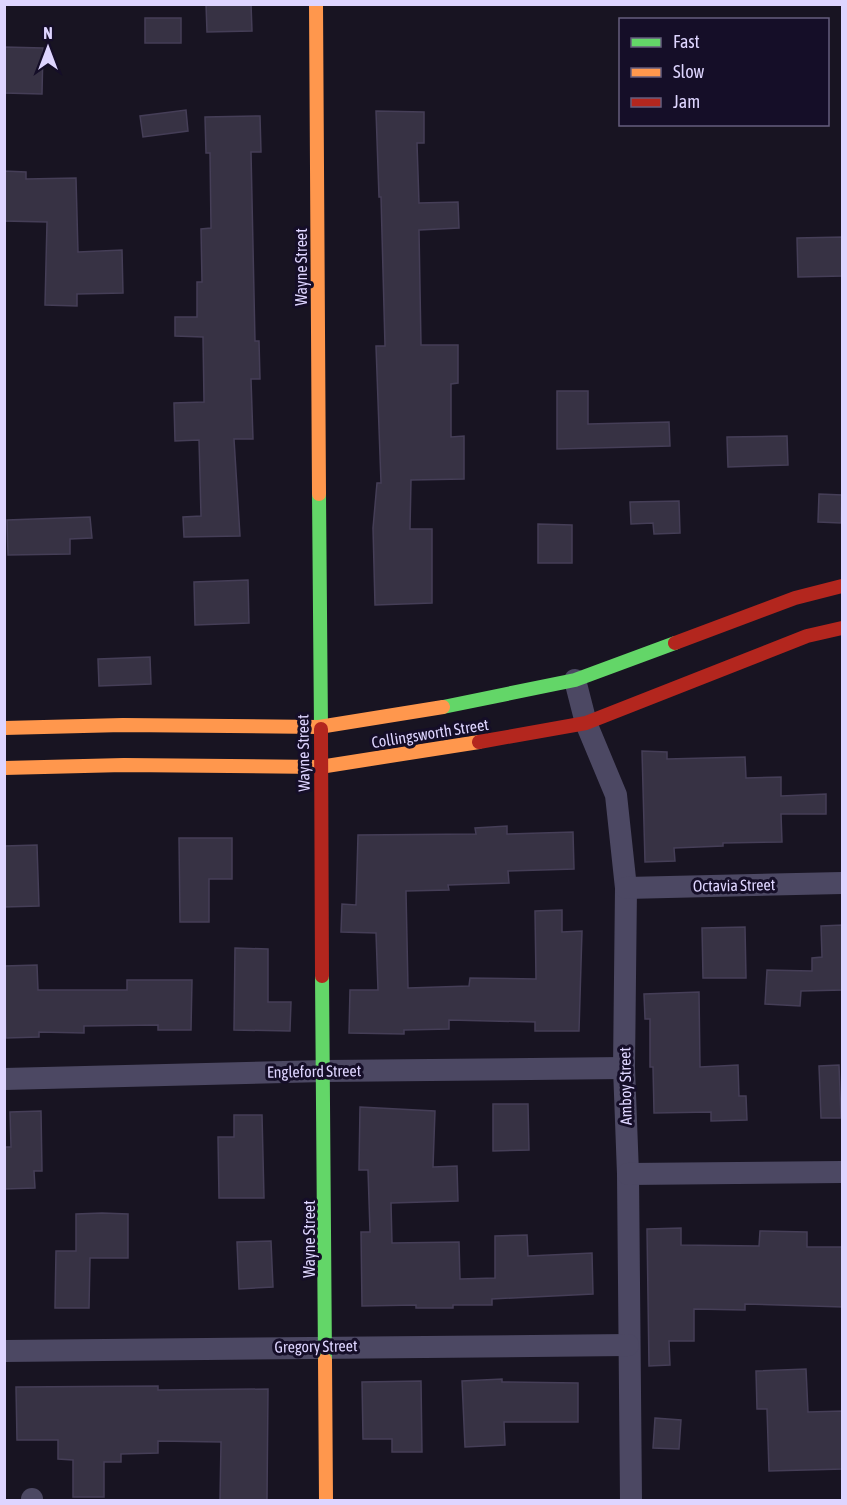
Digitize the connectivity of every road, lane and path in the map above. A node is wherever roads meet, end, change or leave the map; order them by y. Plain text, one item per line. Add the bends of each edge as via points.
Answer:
1 (316, 4) edge
2 (843, 586) edge
3 (843, 628) edge
4 (575, 680) junction
5 (586, 723) junction
6 (319, 727) junction
7 (4, 728) edge
8 (320, 767) junction
9 (4, 768) edge
10 (843, 882) edge
11 (626, 888) junction
12 (624, 1068) junction
13 (324, 1071) junction
14 (4, 1079) edge
15 (843, 1172) edge
16 (628, 1174) junction
17 (628, 1345) junction
18 (326, 1346) junction
19 (4, 1351) edge
20 (326, 1500) edge
21 (631, 1500) edge

1 - 6 main road, Wayne Street
2 - 4 main road, Collingsworth Street via 795,598
3 - 5 main road, Collingsworth Street via 807,636
4 - 5 street, Amboy Street
4 - 6 main road, Collingsworth Street via 471,703
5 - 8 main road, Collingsworth Street
5 - 11 street, Amboy Street via 616,795
6 - 7 main road, Collingsworth Street
6 - 8 main road, Wayne Street
8 - 9 main road, Collingsworth Street
8 - 13 main road, Wayne Street
10 - 11 street, Octavia Street
11 - 12 street, Amboy Street
12 - 13 street, Engleford Street
12 - 16 street, Amboy Street
13 - 14 street, Engleford Street
13 - 18 main road, Wayne Street
15 - 16 street
16 - 17 street, Amboy Street
17 - 18 street, Gregory Street
17 - 21 street, Amboy Street
18 - 19 street, Gregory Street
18 - 20 main road, Wayne Street

